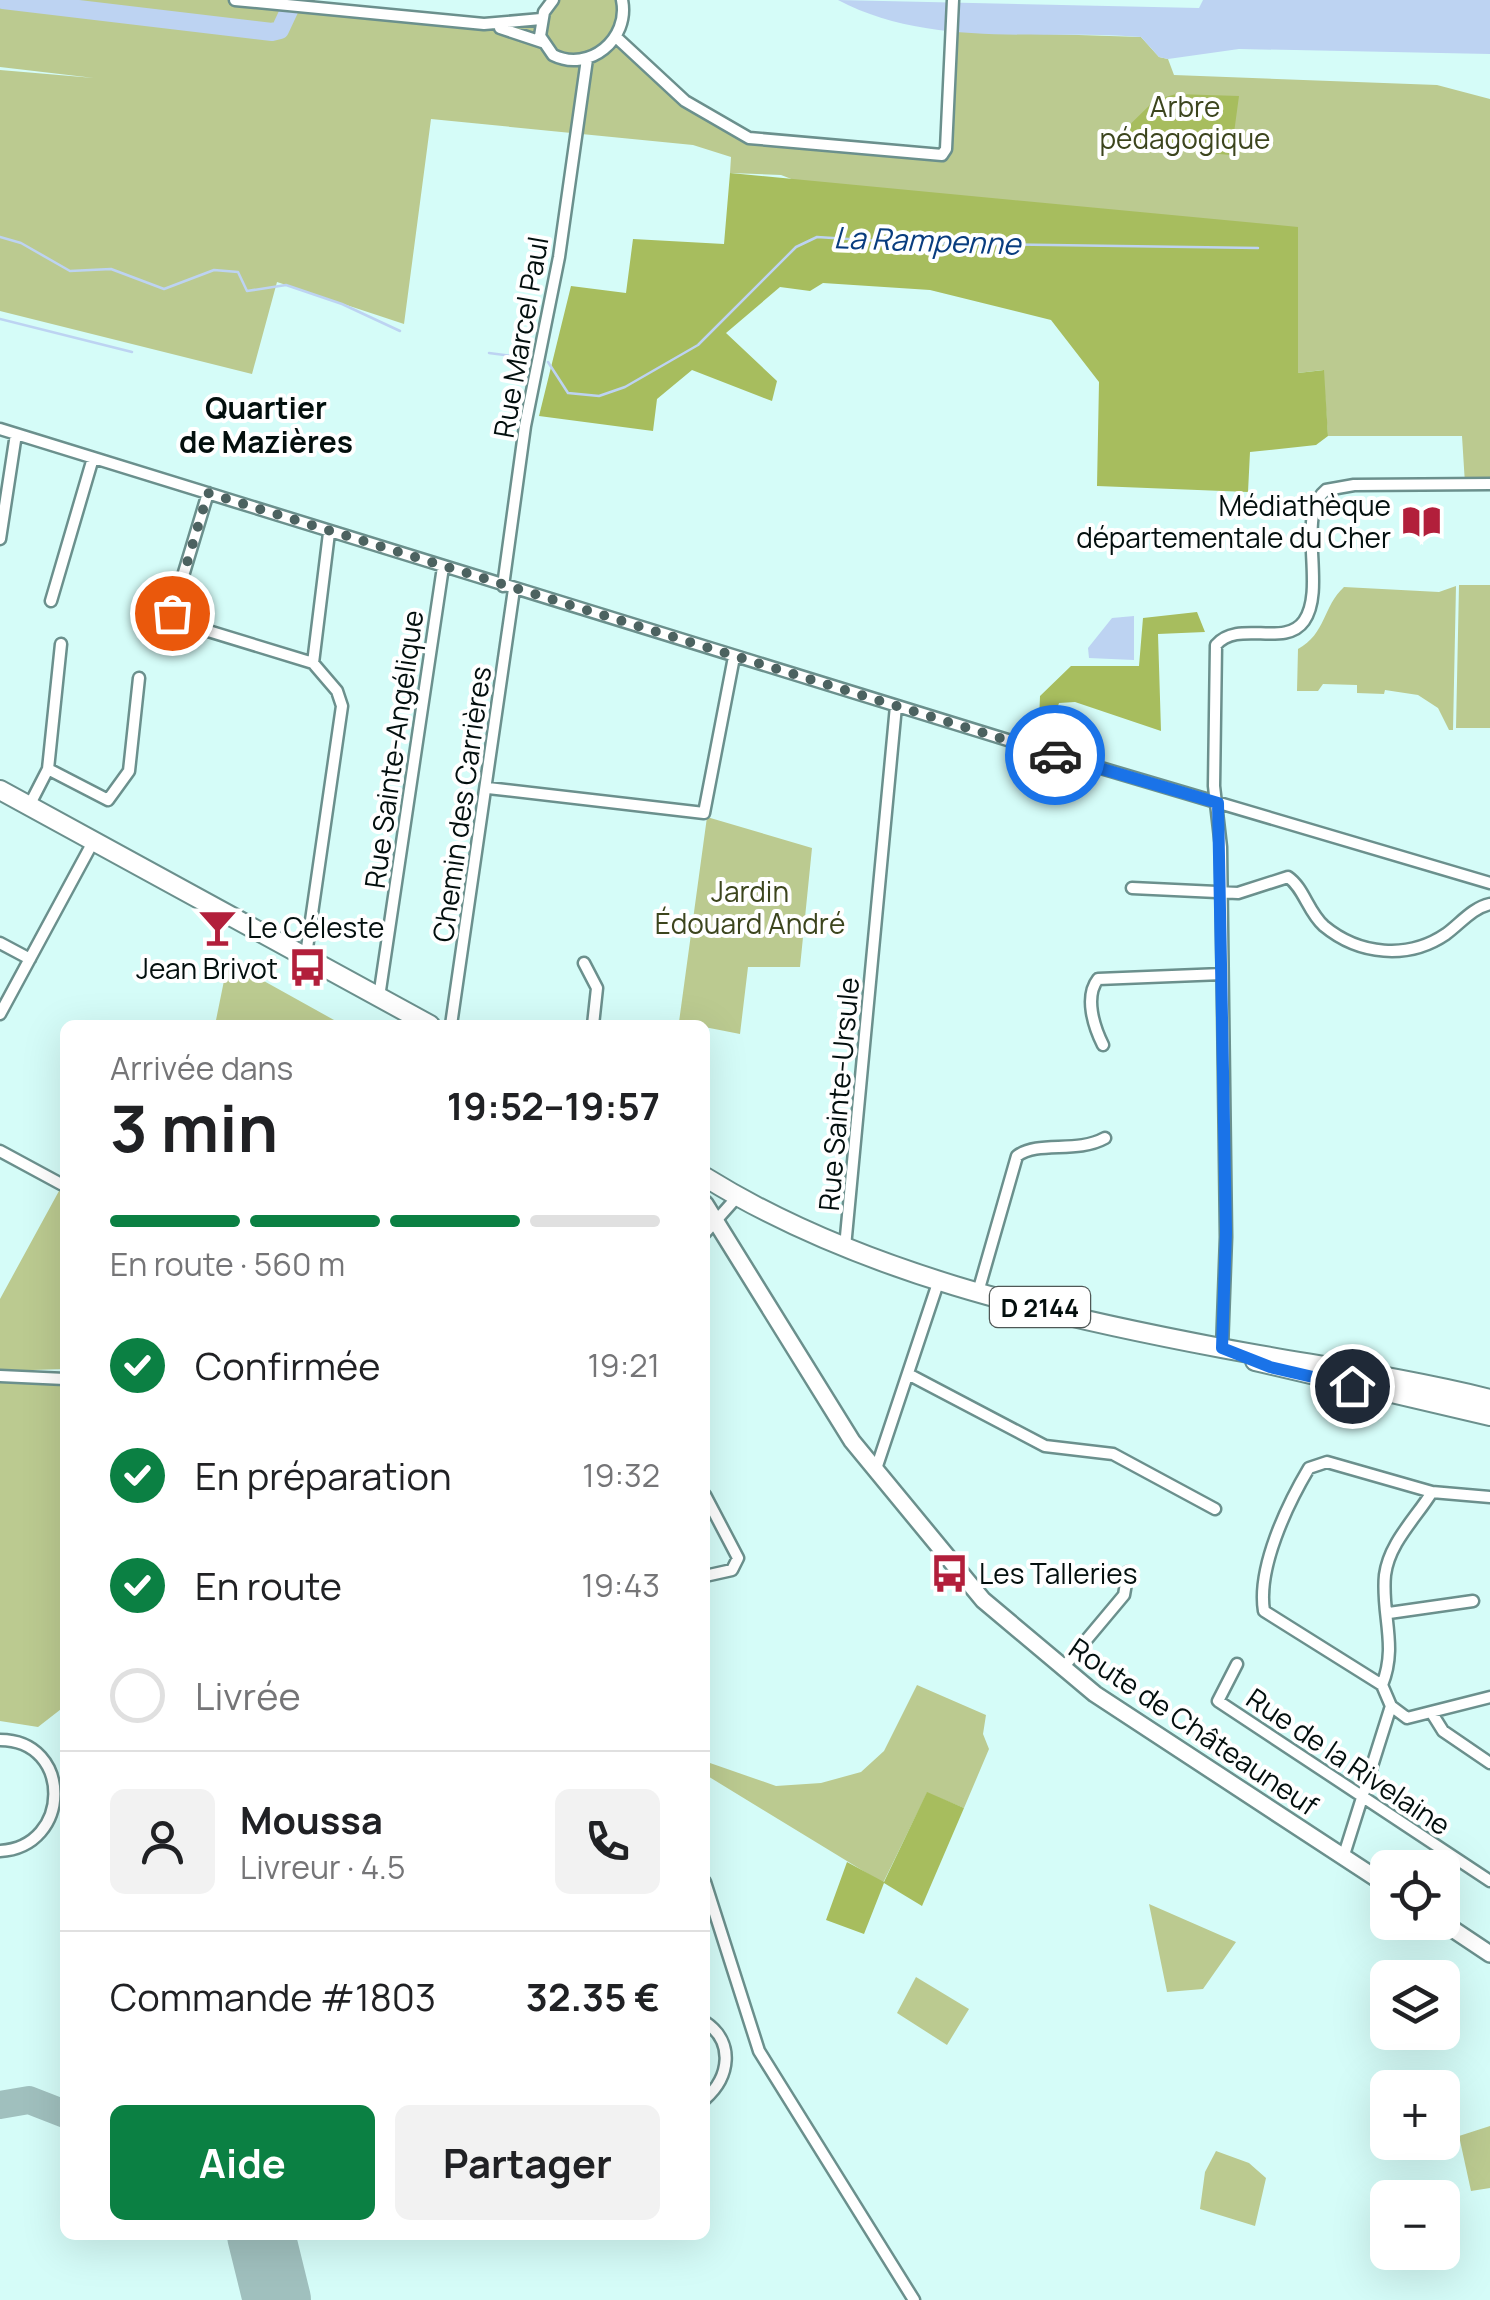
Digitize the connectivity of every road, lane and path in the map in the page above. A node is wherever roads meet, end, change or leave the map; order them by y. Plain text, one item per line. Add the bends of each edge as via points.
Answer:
1 (235, 0) edge
2 (553, 0) edge
3 (622, 0) edge
4 (953, 0) edge
5 (541, 19) junction
6 (484, 24) junction
7 (616, 37) junction
8 (542, 42) junction
9 (587, 60) junction
10 (569, 61) junction
11 (581, 96) junction
12 (0, 429) edge
13 (16, 434) junction
14 (94, 458) junction
15 (1490, 484) edge
16 (208, 493) junction
17 (329, 532) junction
18 (0, 538) edge
19 (443, 567) junction
20 (509, 587) junction
21 (51, 601) dead end
22 (146, 612) dead end
23 (170, 619) junction
24 (61, 644) dead end
25 (734, 657) junction
26 (313, 663) junction
27 (140, 678) dead end
28 (896, 706) junction
29 (48, 768) junction
30 (488, 788) junction
31 (0, 790) edge
32 (1218, 803) junction
33 (28, 806) junction
34 (94, 842) junction
35 (1490, 883) edge
36 (1132, 888) dead end
37 (1221, 894) junction
38 (1490, 904) edge
39 (0, 943) edge
40 (306, 955) junction
41 (30, 959) junction
42 (584, 963) dead end
43 (1222, 974) junction
44 (380, 997) junction
45 (0, 1014) edge
46 (421, 1020) edge
47 (452, 1020) edge
48 (593, 1020) edge
49 (1103, 1045) dead end
50 (1104, 1138) dead end
51 (0, 1151) edge
52 (710, 1180) edge
53 (60, 1183) edge
54 (738, 1196) junction
55 (710, 1229) edge
56 (845, 1246) junction
57 (939, 1279) junction
58 (978, 1292) junction
59 (1222, 1348) junction
60 (908, 1374) junction
61 (0, 1376) edge
62 (60, 1379) edge
63 (1490, 1399) edge
64 (1462, 1402) junction
65 (1490, 1416) edge
66 (875, 1473) junction
67 (1432, 1492) junction
68 (1490, 1497) edge
69 (710, 1505) edge
70 (1215, 1508) dead end
71 (1128, 1572) dead end
72 (710, 1576) edge
73 (1473, 1601) dead end
74 (1389, 1613) junction
75 (1237, 1664) dead end
76 (1062, 1669) junction
77 (1382, 1685) junction
78 (1490, 1697) edge
79 (1392, 1706) junction
80 (1433, 1715) junction
81 (0, 1740) edge
82 (1490, 1763) edge
83 (1360, 1795) junction
84 (0, 1851) edge
85 (1344, 1858) junction
86 (1370, 1875) edge
87 (1490, 1881) edge
88 (710, 1897) edge
89 (1460, 1934) edge
90 (1490, 1954) edge
91 (710, 2028) edge
92 (710, 2094) edge
93 (914, 2300) edge

1 - 6 street
2 - 5 street
3 - 7 street
4 - 7 street via 942,156 750,138 685,100
5 - 6 street
5 - 8 street
6 - 8 street
7 - 9 street
8 - 10 street
9 - 10 street
9 - 11 street, Rue Marcel Paul
10 - 11 street, Rue Marcel Paul
11 - 20 street, Rue Marcel Paul
12 - 13 street
13 - 14 street
13 - 18 street
14 - 16 street
14 - 21 street
15 - 32 street via 1336,486 1320,496 1310,604 1302,623 1290,631 1235,632 1216,645
16 - 17 street
16 - 23 street
17 - 19 street
17 - 26 street
19 - 20 street
19 - 44 street, Rue Sainte-Angélique
20 - 25 street
20 - 30 street, Chemin des Carrières
22 - 23 street
23 - 26 street
24 - 29 street
25 - 28 street
25 - 30 street via 704,813
26 - 40 street via 342,706
27 - 29 street via 129,771 108,800
28 - 32 street
28 - 56 street, Rue Sainte-Ursule
29 - 33 street
30 - 47 street, Chemin des Carrières
31 - 33 main road
32 - 35 street
32 - 37 street
33 - 34 main road
34 - 40 main road
34 - 41 street
36 - 37 street
37 - 38 street via 1250,892 1288,877 1325,926 1354,944 1387,951 1432,942
37 - 43 street
39 - 41 street
40 - 44 main road
41 - 45 street
42 - 48 street via 598,988
43 - 49 street via 1098,979 1093,1026
43 - 59 street
44 - 46 main road
50 - 58 street via 1086,1148 1017,1156
51 - 53 street
52 - 54 main road, D 2144
54 - 55 street
54 - 56 main road, D 2144
55 - 66 main road, Route de Châteauneuf
56 - 57 main road, D 2144
57 - 58 main road, D 2144
57 - 60 street
58 - 59 main road, D 2144
59 - 64 main road, D 2144 via 1270,1367
60 - 66 street
60 - 70 street via 1045,1446 1113,1454
61 - 62 street
63 - 64 main road, D 2144
64 - 65 main road, D 2144
66 - 76 main road, Route de Châteauneuf via 983,1600
67 - 68 street
67 - 74 street via 1397,1541 1385,1574
67 - 77 street via 1327,1462 1309,1468 1261,1590 1264,1611
69 - 72 street via 738,1558 725,1574
71 - 76 street via 1124,1595
73 - 74 street
74 - 77 street via 1392,1661
75 - 83 street, Rue de la Rivelaine via 1218,1701
76 - 85 main road, Route de Châteauneuf
77 - 79 street
78 - 80 street
79 - 80 street via 1407,1718
79 - 83 street
80 - 82 street via 1443,1731
81 - 84 street via 36,1750 57,1788 44,1830 28,1844
83 - 85 street
83 - 87 street, Rue de la Rivelaine
85 - 86 main road, Route de Châteauneuf
88 - 93 street via 760,2051
89 - 90 main road
91 - 92 street via 727,2059

